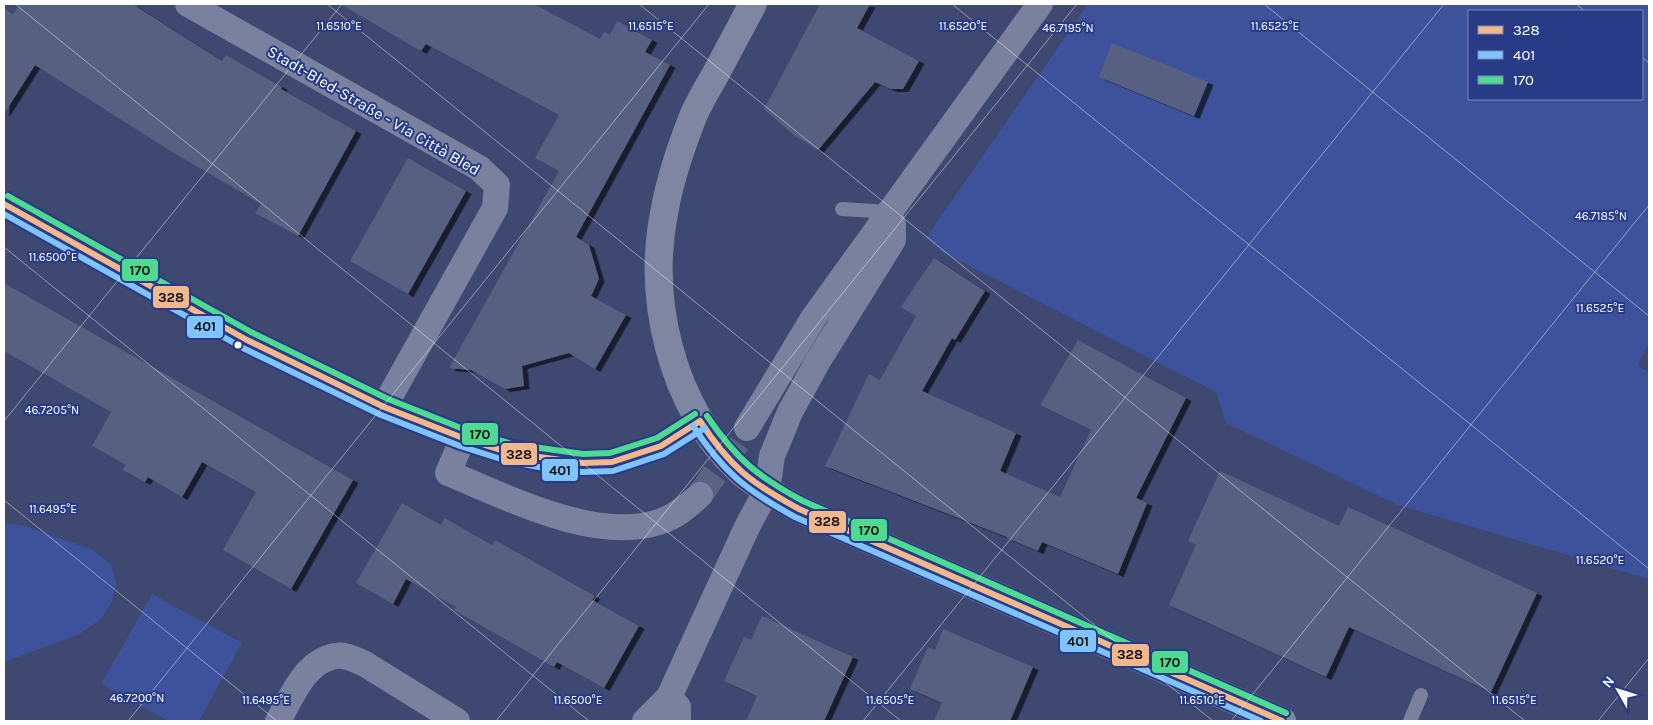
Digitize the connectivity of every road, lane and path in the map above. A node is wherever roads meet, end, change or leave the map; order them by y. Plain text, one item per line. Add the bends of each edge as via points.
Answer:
1 (188, 4) edge
2 (753, 4) edge
3 (1040, 4) edge
4 (4, 204) edge
5 (842, 209) dead end
6 (889, 212) junction
7 (384, 408) junction
8 (700, 420) junction
9 (747, 428) tunnel mouth
10 (463, 438) junction
11 (767, 490) junction
12 (700, 495) tunnel mouth
13 (1422, 695) dead end
14 (669, 697) junction
15 (278, 721) edge
16 (457, 721) edge
17 (645, 721) edge
18 (678, 721) edge
19 (1282, 721) edge
20 (1410, 721) edge

1 - 7 street, Stadt-Bled-Straße - Via Città Bled via 479,168 497,186 495,208
2 - 8 main road via 695,112 664,208 659,279 666,329 683,391
3 - 6 street
4 - 7 street via 247,340
5 - 6 lane
6 - 9 street via 814,317
6 - 11 street via 893,240 790,412 772,456
7 - 10 street
8 - 10 street via 661,446 612,462 545,460
8 - 11 main road via 720,450 741,472
10 - 12 street via 448,473 549,514 585,524 621,528 659,522 686,508
11 - 14 street
11 - 19 main road via 836,527
13 - 20 lane
14 - 17 street
14 - 18 street via 678,707
15 - 16 street via 304,676 320,662 336,656 366,664

